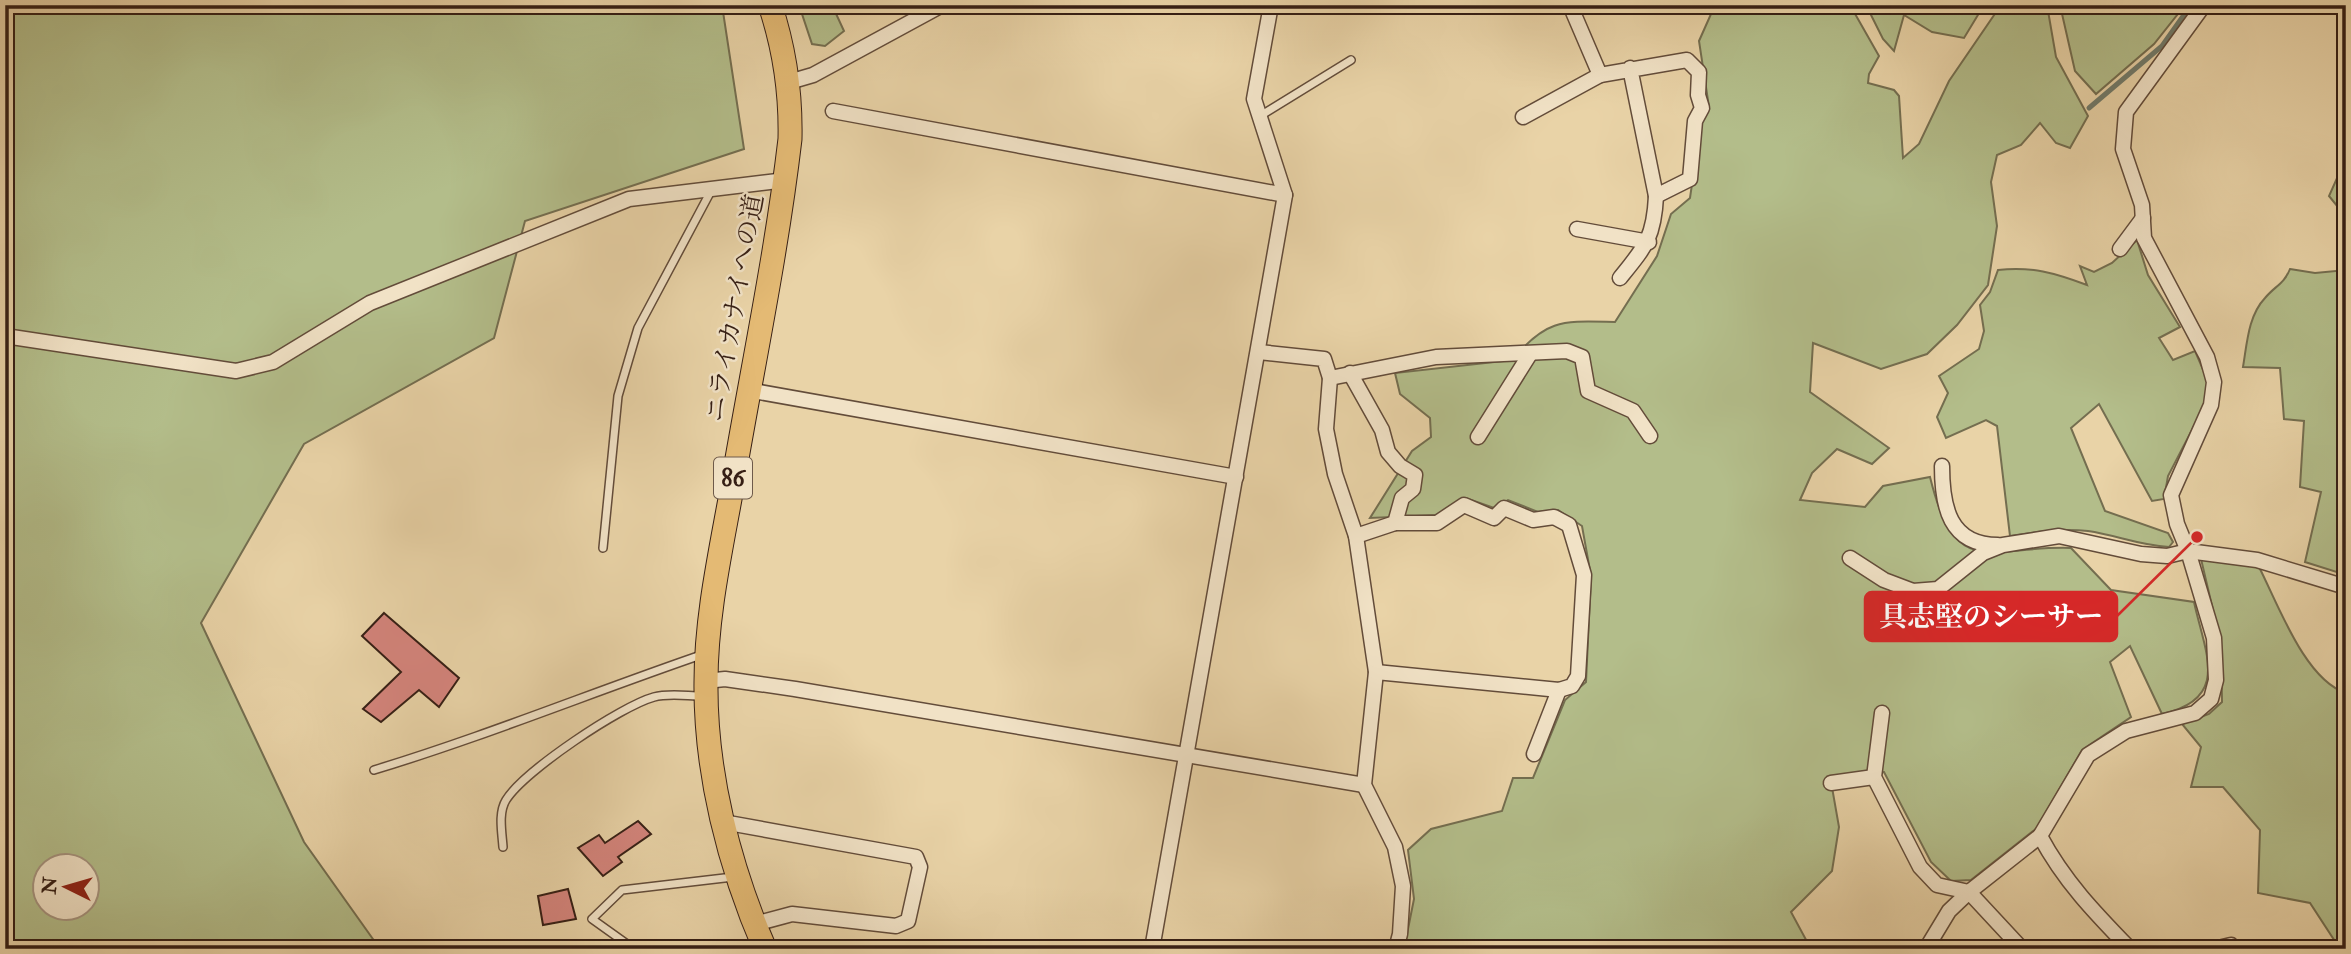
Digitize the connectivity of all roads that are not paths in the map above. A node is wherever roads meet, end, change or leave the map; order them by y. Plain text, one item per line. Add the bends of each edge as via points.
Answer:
1 (770, 5) edge
2 (1271, 5) edge
3 (1570, 5) edge
4 (2204, 5) edge
5 (939, 6) edge
6 (1351, 60) dead end
7 (1630, 68) junction
8 (1600, 75) junction
9 (789, 82) junction
10 (833, 111) dead end
11 (1259, 116) junction
12 (1524, 117) dead end
13 (786, 180) junction
14 (712, 188) junction
15 (1285, 195) junction
16 (1656, 196) junction
17 (2143, 218) junction
18 (1577, 229) dead end
19 (1649, 242) junction
20 (2120, 249) dead end
21 (1620, 278) dead end
22 (5, 335) edge
23 (1259, 352) junction
24 (1530, 355) junction
25 (1350, 373) junction
26 (1330, 377) junction
27 (748, 390) junction
28 (1650, 436) dead end
29 (1478, 437) dead end
30 (1942, 466) dead end
31 (1236, 477) junction
32 (1395, 523) junction
33 (1356, 536) junction
34 (2003, 545) junction
35 (603, 548) dead end
36 (2188, 551) junction
37 (1850, 558) dead end
38 (2346, 587) edge
39 (708, 653) junction
40 (1376, 672) junction
41 (706, 688) junction
42 (1559, 690) junction
43 (1882, 713) dead end
44 (1534, 754) dead end
45 (1187, 757) junction
46 (374, 770) dead end
47 (1874, 777) junction
48 (1831, 783) dead end
49 (1364, 785) junction
50 (723, 822) junction
51 (2040, 836) junction
52 (503, 847) dead end
53 (737, 876) junction
54 (1969, 892) junction
55 (754, 924) junction
56 (634, 949) edge
57 (765, 949) edge
58 (1152, 949) edge
59 (1396, 949) edge
60 (1926, 949) edge
61 (2022, 949) edge
62 (2130, 949) edge
63 (2214, 949) edge
64 (2234, 949) edge

1 - 9 main road, ニライカナイへの道 / 86
2 - 11 street via 1254,99
3 - 8 street
4 - 17 street via 2126,111 2123,149
5 - 9 street via 813,75
6 - 11 lane
7 - 8 street
7 - 16 street
7 - 16 street via 1686,60 1699,72 1702,108 1695,121 1690,180
8 - 12 street
9 - 13 main road, ニライカナイへの道 / 86
10 - 15 street
11 - 15 street
13 - 14 street
13 - 27 main road, ニライカナイへの道 / 86
14 - 22 street via 629,199 370,303 273,362 236,371
14 - 35 lane via 638,328 618,396
15 - 23 street
16 - 19 street
17 - 20 street
17 - 36 street via 2144,238 2207,357 2214,382 2211,405 2171,495
18 - 19 street
19 - 21 street
23 - 26 street via 1324,359
23 - 31 street
24 - 25 street via 1436,357
24 - 28 street via 1567,351 1582,357 1588,391 1633,411
24 - 29 street
25 - 26 street
25 - 32 street via 1382,430 1388,452 1415,475 1413,489 1402,498
26 - 33 street via 1326,429
27 - 31 street
27 - 39 main road, ニライカナイへの道 / 86
30 - 34 street via 1942,491 1950,520 1959,532 1974,542
31 - 45 street
32 - 33 street
32 - 42 street via 1437,523 1464,505 1494,518 1504,508 1533,520 1553,517 1570,526 1584,575 1580,651 1578,676 1572,686
33 - 40 street
34 - 36 street via 2059,536 2141,554 2167,556
34 - 37 street via 1983,553 1938,589 1913,591 1884,580
36 - 38 street via 2258,560
36 - 51 street via 2214,638 2216,680 2211,699 2195,713 2126,731 2088,755
39 - 41 main road, ニライカナイへの道 / 86
39 - 46 lane via 589,693 479,738
40 - 42 street
40 - 49 street
41 - 45 street via 725,679
41 - 50 main road, ニライカナイへの道 / 86
41 - 52 lane via 633,705 534,769 505,801
42 - 44 street
43 - 47 street
45 - 49 street
45 - 58 street
47 - 48 street
47 - 54 street via 1920,867 1937,885
49 - 59 street via 1395,847 1403,886
50 - 53 main road, ニライカナイへの道 / 86
50 - 55 street via 916,858 920,867 908,921 896,926 792,914
51 - 54 street
51 - 62 street via 2080,899
53 - 55 main road, ニライカナイへの道 / 86
53 - 56 lane via 622,890 592,919
54 - 60 street via 1949,911
54 - 61 street
55 - 57 main road, ニライカナイへの道 / 86
63 - 64 street via 2231,945

